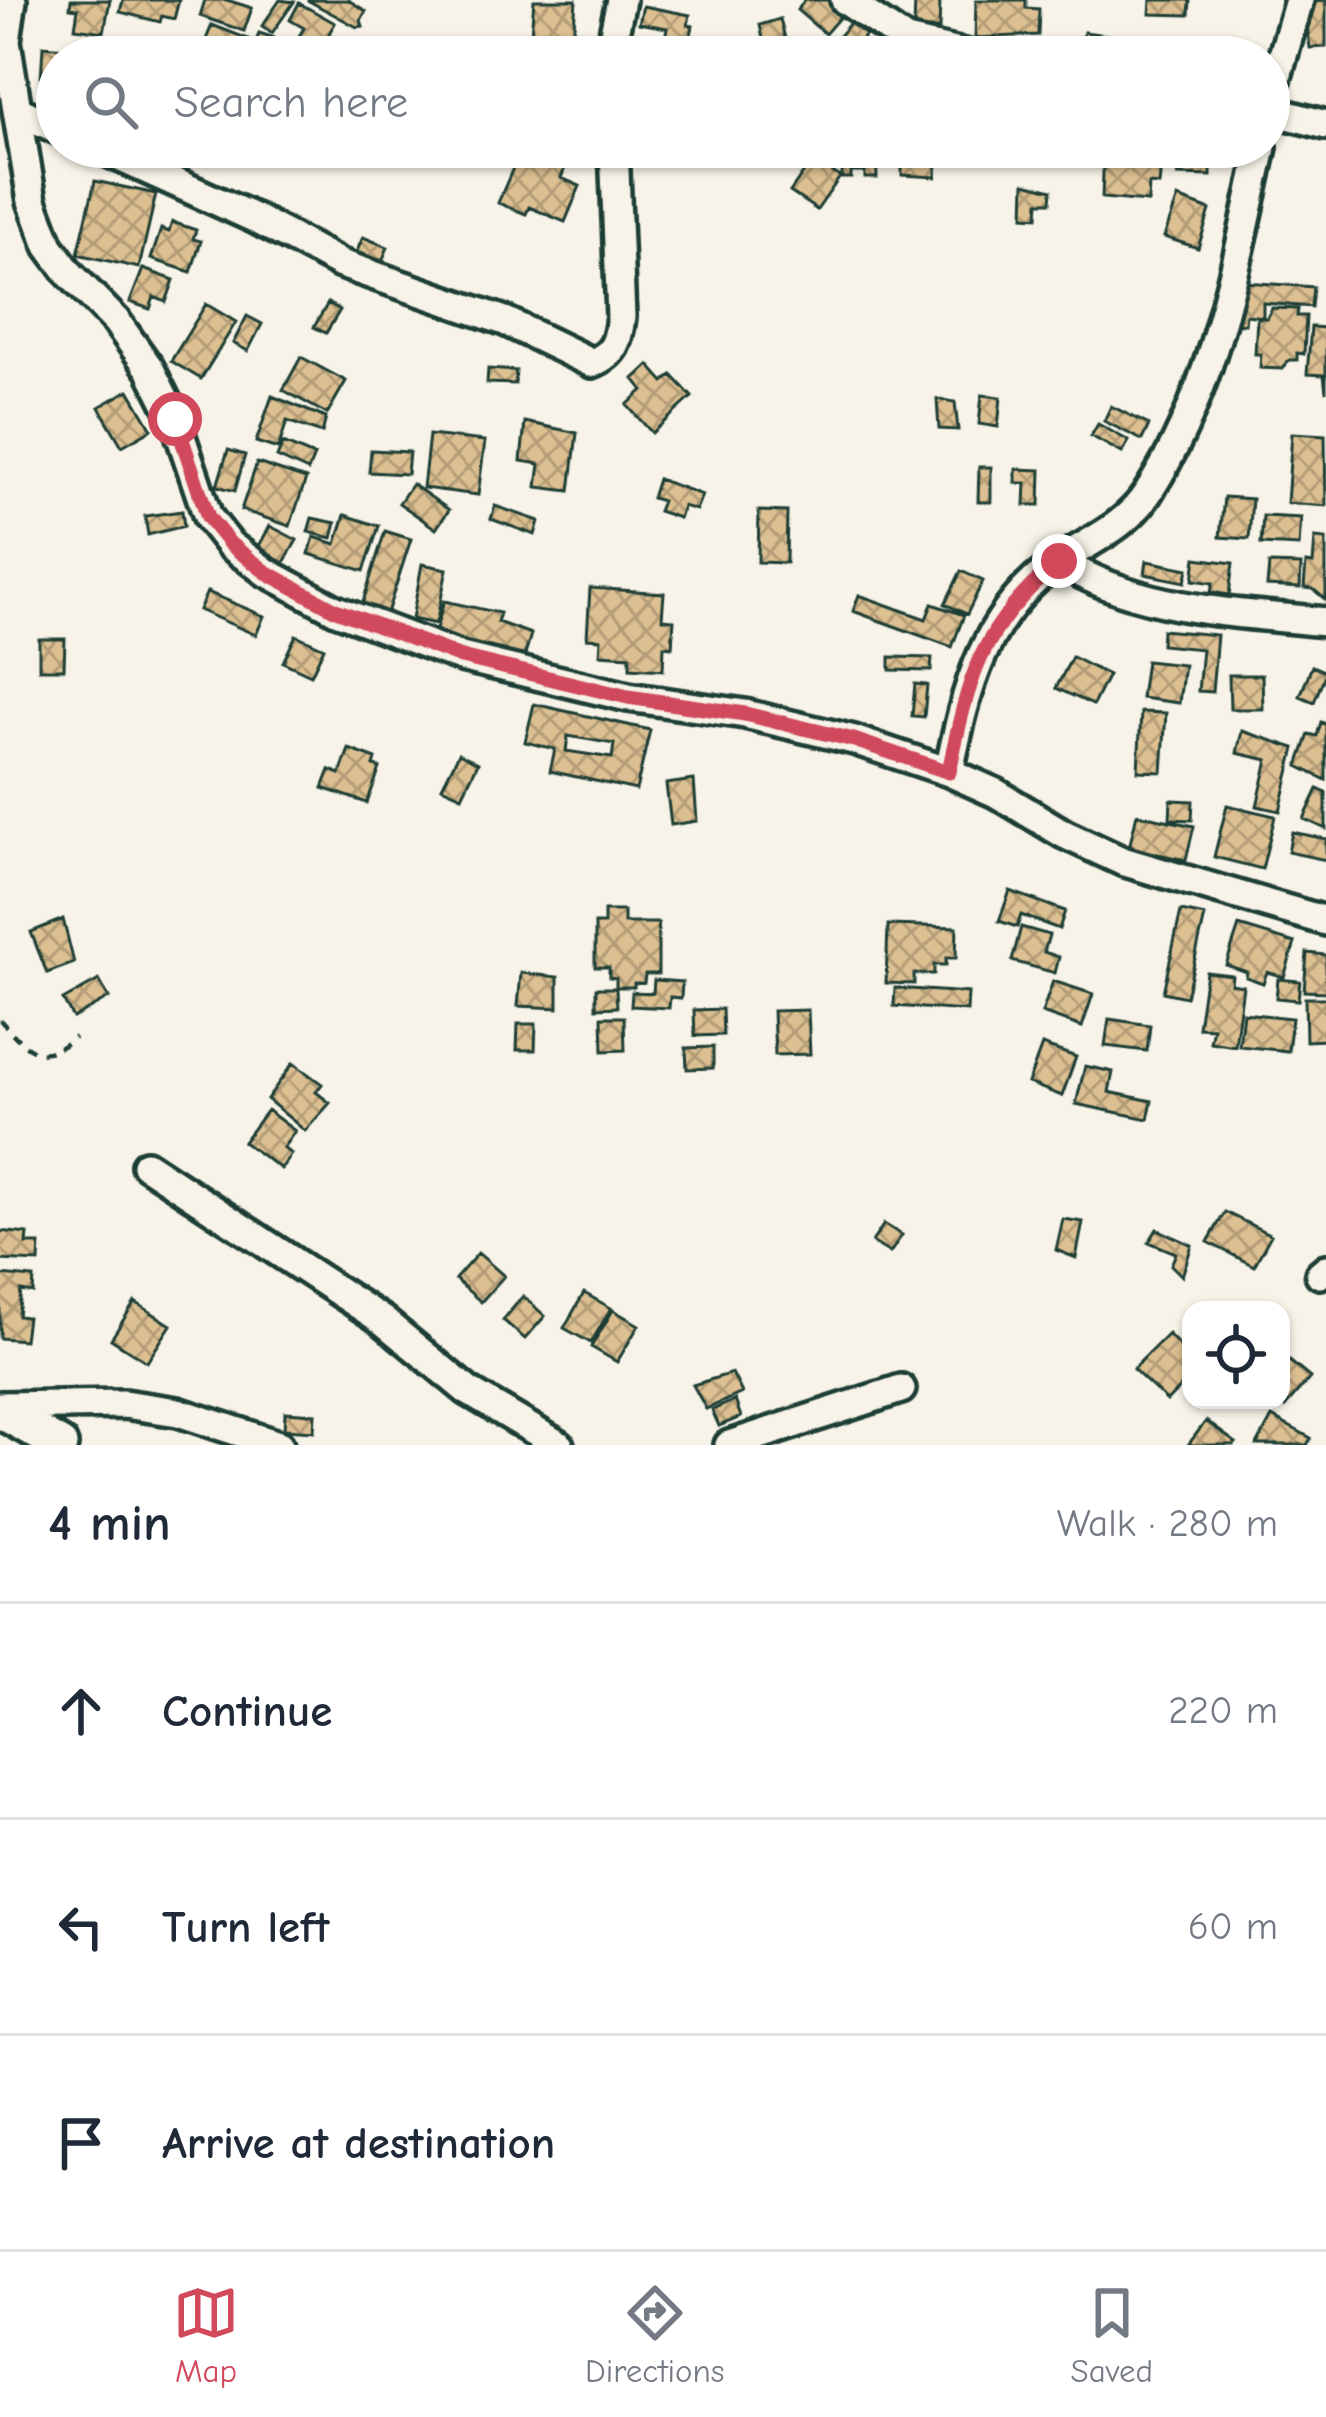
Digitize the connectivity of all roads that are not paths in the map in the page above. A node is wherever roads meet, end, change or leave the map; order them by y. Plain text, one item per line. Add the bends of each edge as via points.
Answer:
1 (12, 0) edge
2 (621, 0) edge
3 (845, 0) edge
4 (1299, 0) edge
5 (613, 36) edge
6 (899, 36) edge
7 (1289, 36) edge
8 (3, 40) edge
9 (1290, 109) edge
10 (17, 110) junction
11 (36, 119) edge
12 (1326, 125) edge
13 (143, 168) edge
14 (615, 168) edge
15 (1257, 168) edge
16 (1059, 561) junction
17 (1326, 622) edge
18 (949, 772) junction
19 (1326, 921) edge
20 (146, 1165) dead end
21 (901, 1389) dead end
22 (0, 1408) edge
23 (60, 1445) edge
24 (279, 1445) edge
25 (559, 1445) edge
26 (729, 1445) edge

1 - 8 street
2 - 5 street
3 - 6 street
4 - 7 street
8 - 10 street
9 - 12 street
10 - 11 street
10 - 18 street via 32,201 49,246 150,369 208,517 266,572 336,610 461,657 628,697 767,719
13 - 14 street via 341,264 505,321 592,363 608,357 621,317
15 - 16 street via 1228,300 1168,455 1128,518
16 - 17 street via 1145,601
16 - 18 street via 982,650
18 - 19 street via 1122,861
20 - 25 street
21 - 26 street
22 - 23 street
22 - 24 street via 124,1404 178,1412

